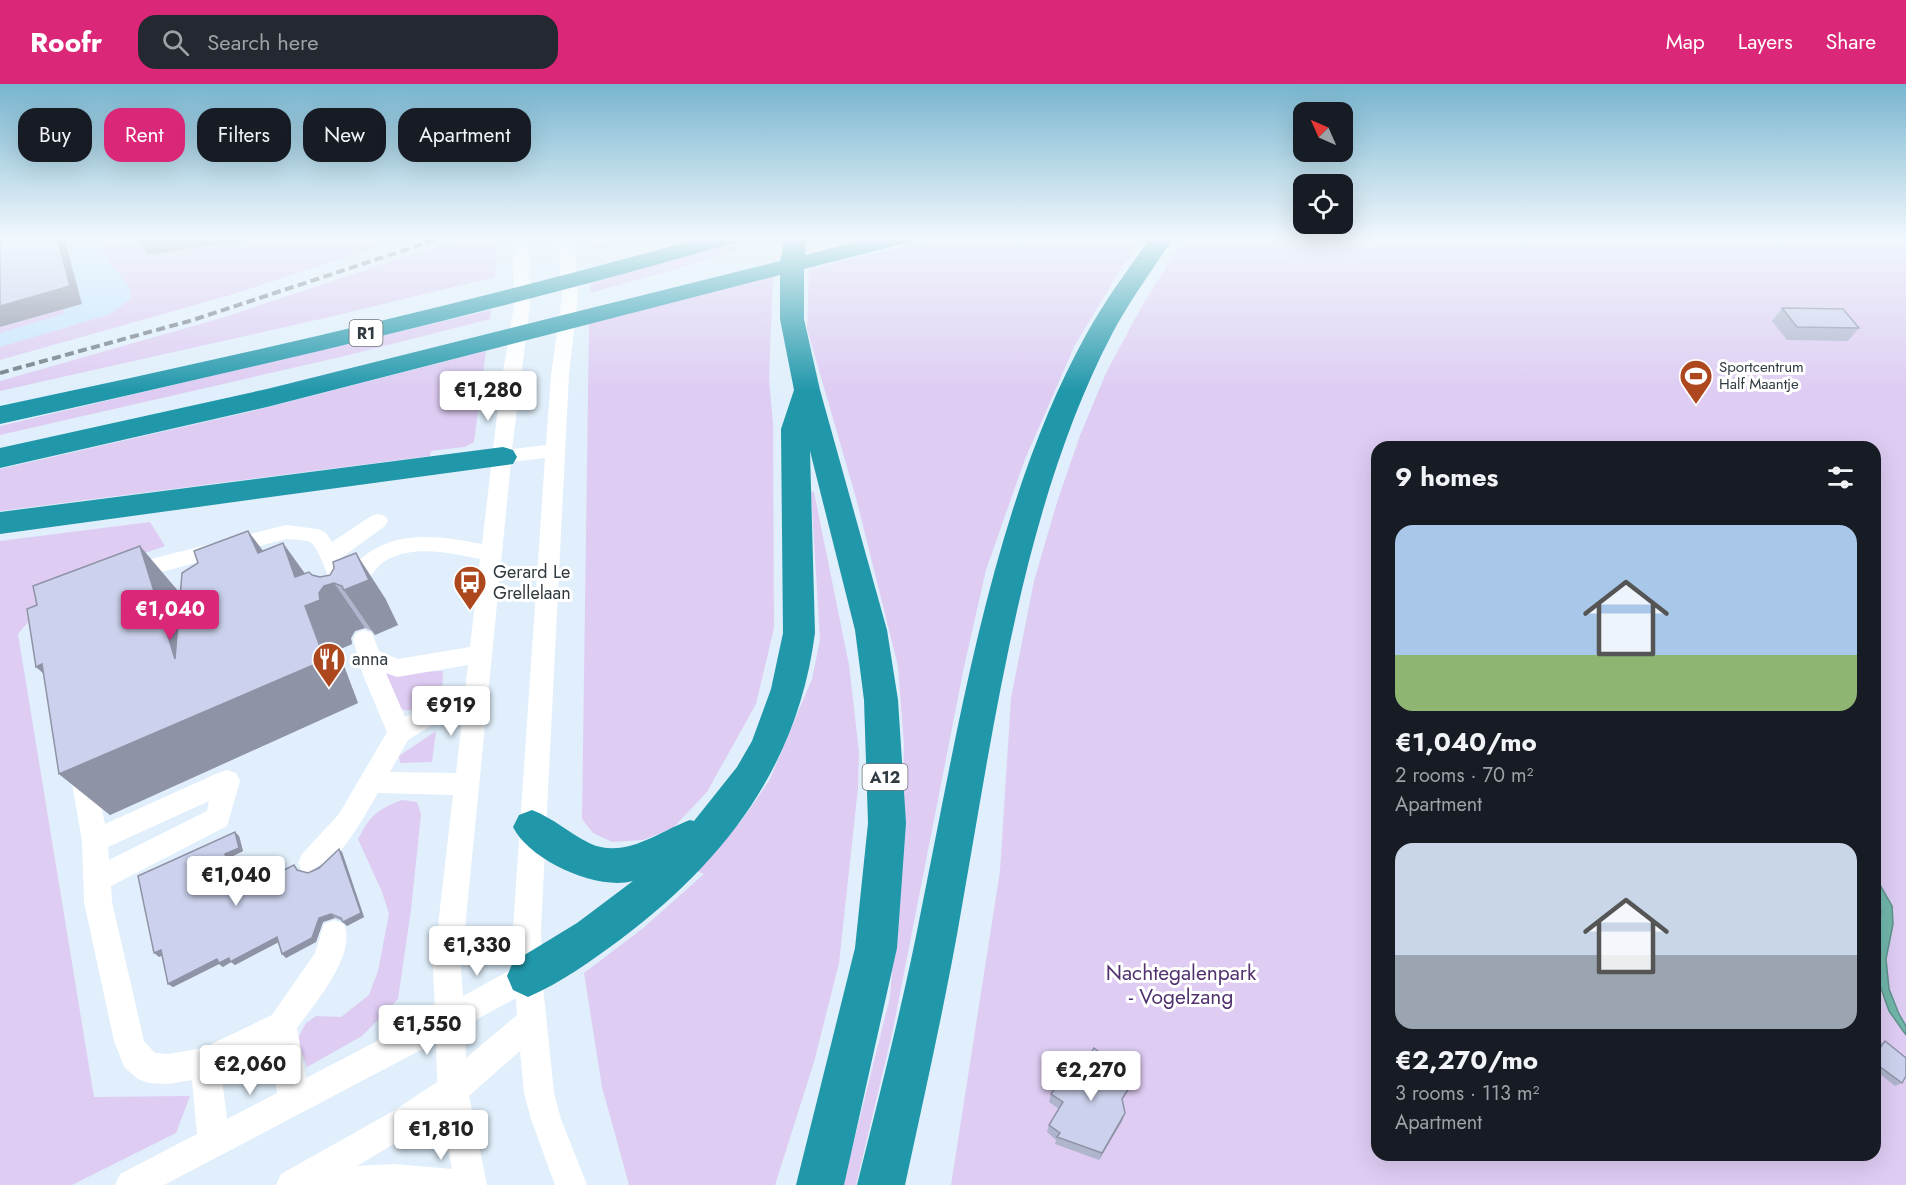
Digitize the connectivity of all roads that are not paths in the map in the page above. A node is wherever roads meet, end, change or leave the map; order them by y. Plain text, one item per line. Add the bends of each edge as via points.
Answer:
1 (522, 288) edge
2 (545, 288) edge
3 (569, 288) edge
4 (641, 288) edge
5 (699, 288) edge
6 (792, 288) edge
7 (1128, 288) edge
8 (807, 390) junction
9 (0, 415) edge
10 (0, 447) edge
11 (555, 450) junction
12 (503, 457) junction
13 (0, 458) edge
14 (378, 521) dead end
15 (0, 523) edge
16 (492, 554) junction
17 (329, 555) junction
18 (106, 579) edge
19 (481, 653) junction
20 (477, 697) junction
21 (399, 733) junction
22 (76, 741) edge
23 (371, 782) junction
24 (467, 784) junction
25 (720, 819) junction
26 (532, 827) junction
27 (94, 841) junction
28 (311, 863) dead end
29 (96, 880) junction
30 (334, 933) dead end
31 (528, 976) junction
32 (450, 1019) junction
33 (532, 1021) junction
34 (282, 1024) junction
35 (205, 1063) junction
36 (453, 1090) junction
37 (294, 1101) junction
38 (214, 1142) junction
39 (131, 1185) edge
40 (292, 1185) edge
41 (457, 1185) edge
42 (471, 1185) edge
43 (571, 1185) edge
44 (820, 1185) edge
45 (881, 1185) edge

1 - 12 street
2 - 9 highway, R1
3 - 11 street
4 - 10 highway, R1 via 372,360
5 - 13 highway via 267,398
6 - 8 highway, A12 via 792,320
7 - 45 highway via 1078,376 1039,473 1003,607
8 - 25 highway via 795,429 800,605 795,663 760,760
8 - 44 highway, A12 via 871,630 881,700 887,823 876,948
11 - 12 street
11 - 26 street
12 - 15 highway
12 - 16 street
14 - 17 street
16 - 17 street via 441,545 401,545 378,555 361,571 348,603
16 - 19 street
17 - 18 street via 319,538 286,532
19 - 20 street
19 - 21 street via 397,668 367,648
20 - 21 street via 447,704
20 - 24 street
21 - 23 street
22 - 27 street
23 - 24 street
23 - 28 street via 348,822
24 - 32 street via 447,969
25 - 26 highway via 643,861 616,867 597,866 565,852
25 - 31 highway via 622,915
26 - 31 street
27 - 29 street
27 - 29 street via 227,781 218,818
29 - 35 street via 100,914 135,1056 149,1068 168,1070
30 - 34 street via 328,959
31 - 32 street
31 - 33 street
32 - 36 street
32 - 37 street
33 - 36 street
33 - 43 street via 542,1108
34 - 35 street
34 - 37 street
35 - 38 street
36 - 40 street
36 - 42 street
37 - 38 street
38 - 39 street
40 - 41 street via 394,1180

